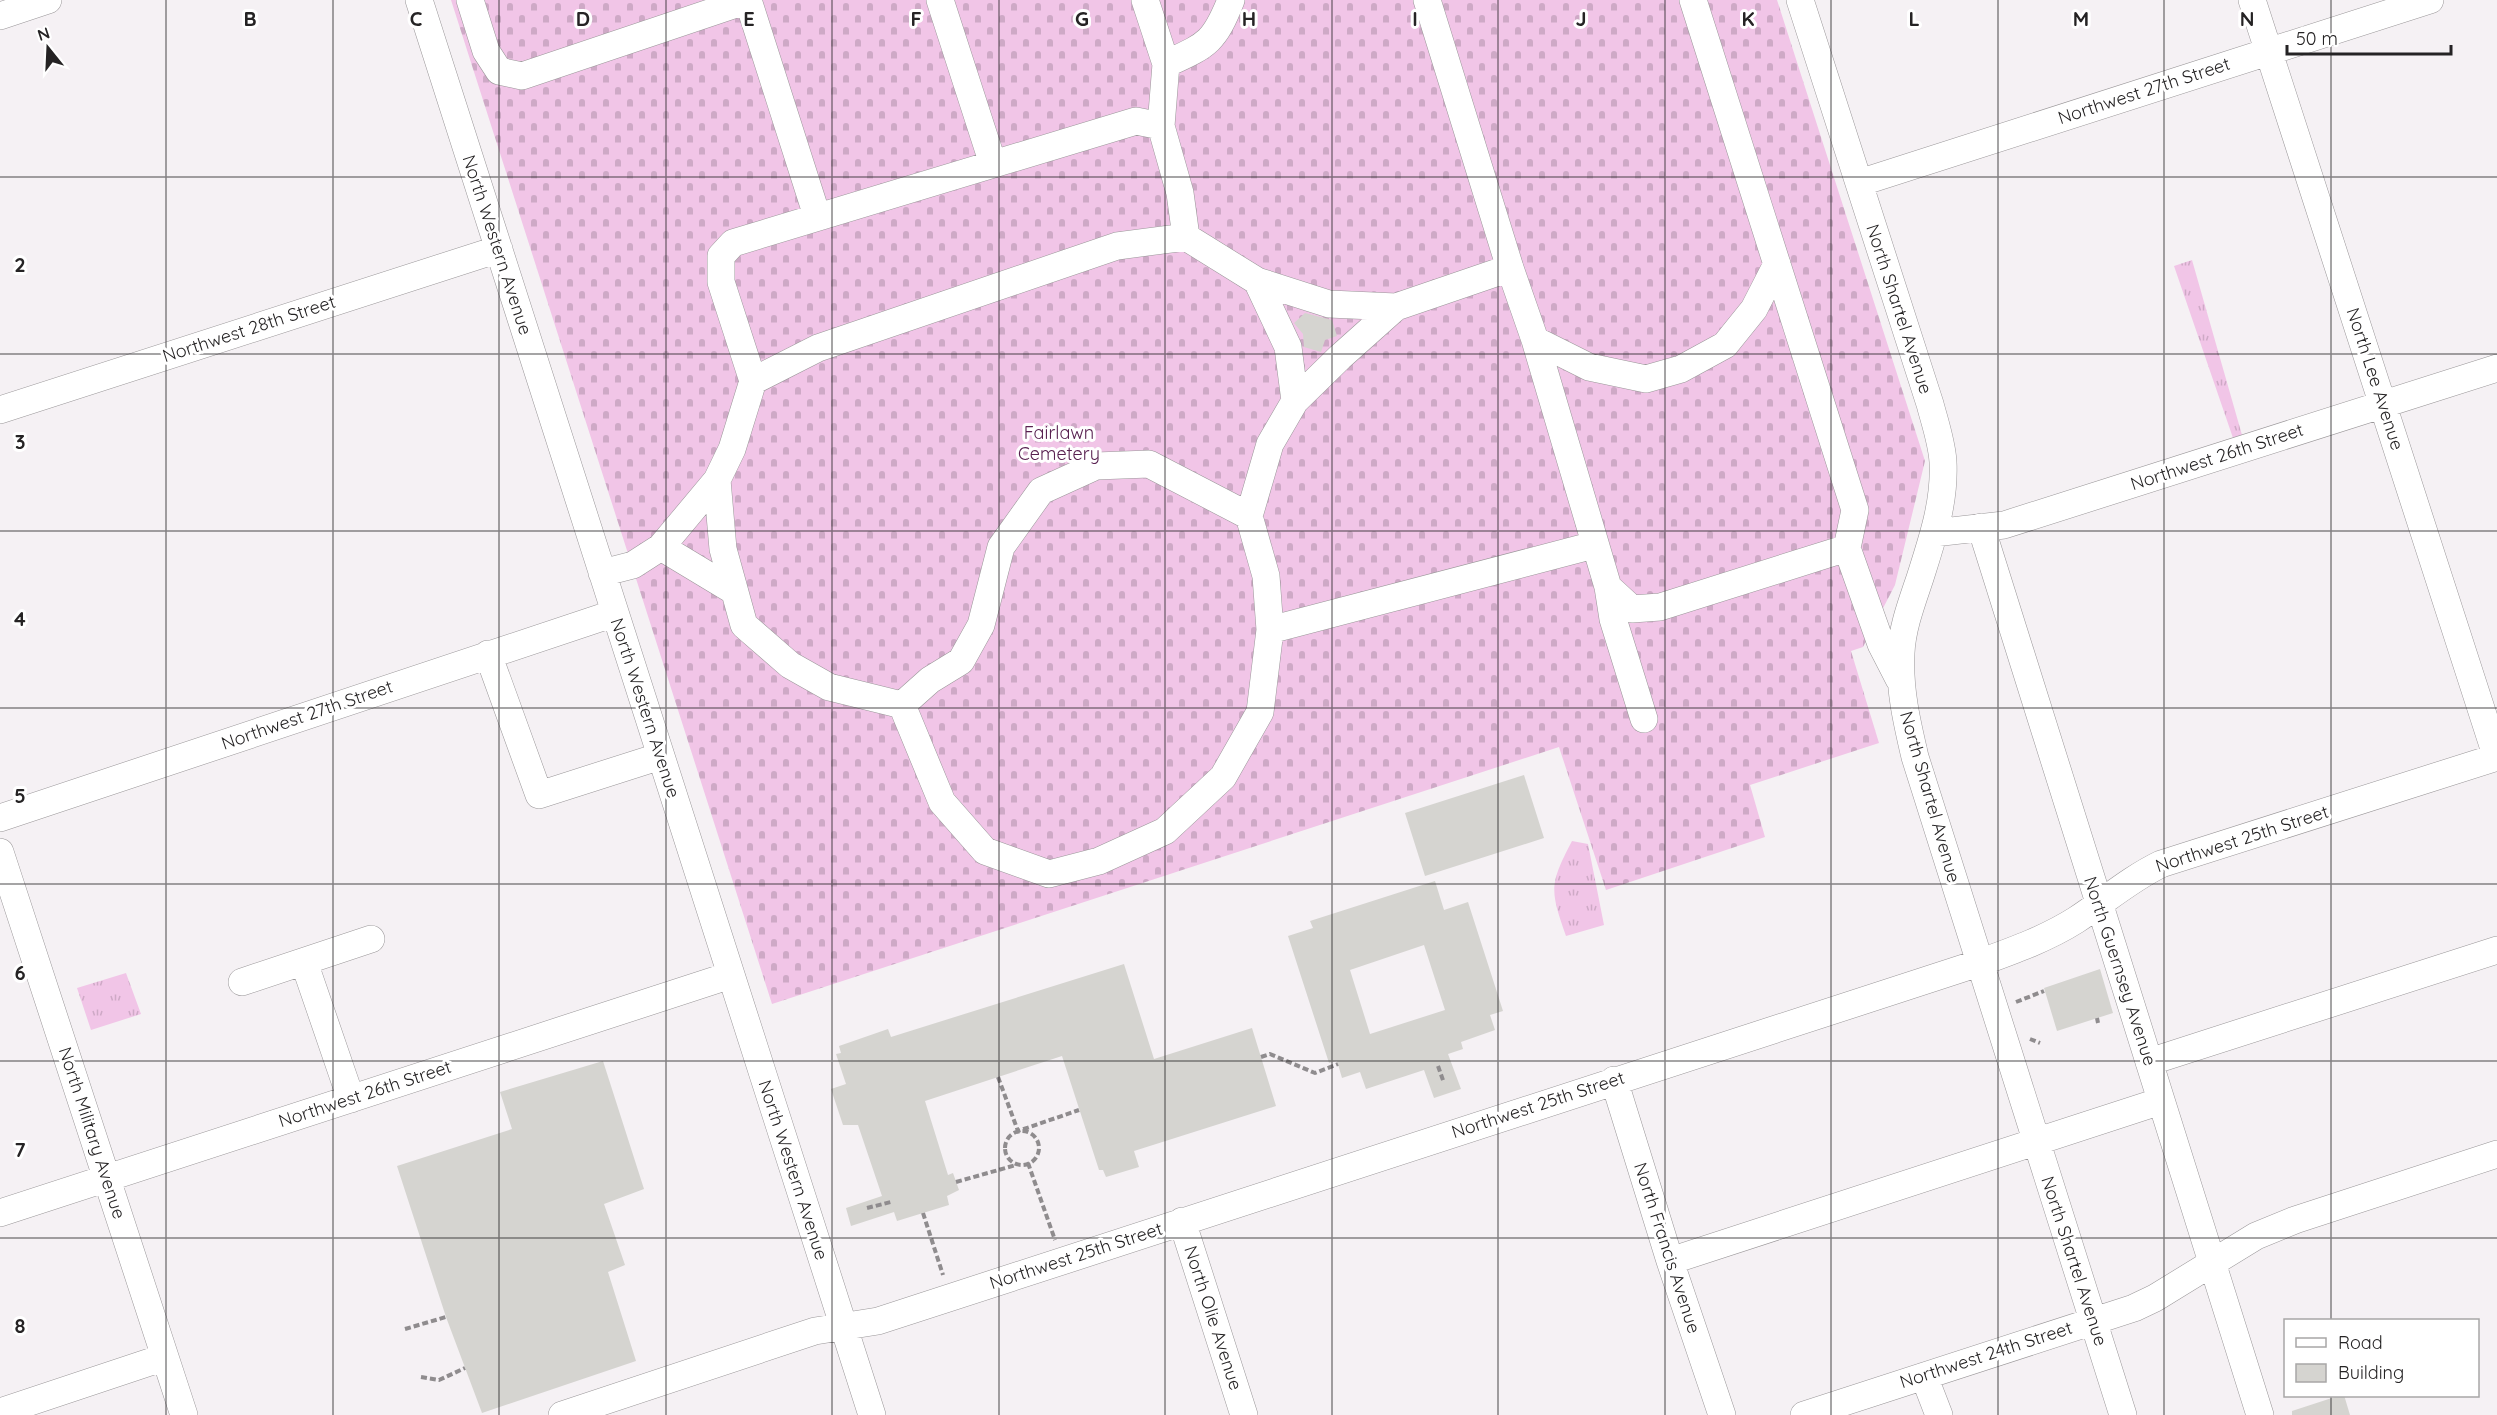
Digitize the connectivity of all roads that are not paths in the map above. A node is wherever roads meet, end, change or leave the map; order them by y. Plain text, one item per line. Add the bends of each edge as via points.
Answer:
1 (48, 0) edge
2 (419, 0) edge
3 (470, 0) edge
4 (748, 0) edge
5 (940, 0) edge
6 (1145, 0) edge
7 (1231, 0) edge
8 (1426, 0) edge
9 (1693, 0) edge
10 (1800, 0) edge
11 (2252, 0) edge
12 (2430, 0) edge
13 (0, 16) edge
14 (2269, 51) junction
15 (1166, 64) junction
16 (1161, 126) junction
17 (993, 164) junction
18 (1859, 183) junction
19 (816, 216) junction
20 (1186, 237) junction
21 (498, 249) junction
22 (1777, 264) junction
23 (1510, 268) junction
24 (1257, 281) junction
25 (1395, 307) junction
26 (1535, 340) junction
27 (2497, 368) edge
28 (753, 381) junction
29 (1295, 401) junction
30 (2383, 404) junction
31 (0, 410) edge
32 (717, 480) junction
33 (1249, 516) junction
34 (1981, 527) junction
35 (1935, 533) junction
36 (1594, 545) junction
37 (662, 547) junction
38 (1847, 548) junction
39 (602, 573) junction
40 (1608, 587) junction
41 (734, 591) junction
42 (615, 613) junction
43 (1270, 630) junction
44 (488, 654) junction
45 (1901, 682) junction
46 (902, 705) junction
47 (1644, 719) dead end
48 (661, 756) junction
49 (2497, 758) edge
50 (0, 818) edge
51 (0, 852) edge
52 (2098, 903) junction
53 (370, 939) dead end
54 (2497, 950) edge
55 (304, 962) junction
56 (1979, 963) junction
57 (731, 975) junction
58 (242, 982) dead end
59 (2149, 1062) junction
60 (1614, 1080) junction
61 (351, 1099) junction
62 (2162, 1101) junction
63 (2036, 1141) junction
64 (2497, 1154) edge
65 (106, 1178) junction
66 (0, 1213) edge
67 (1182, 1221) junction
68 (1670, 1261) junction
69 (2213, 1262) junction
70 (2093, 1320) junction
71 (844, 1327) junction
72 (165, 1357) junction
73 (1924, 1376) junction
74 (0, 1412) edge
75 (184, 1415) edge
76 (562, 1415) edge
77 (872, 1415) edge
78 (1244, 1415) edge
79 (1722, 1415) edge
80 (1804, 1415) edge
81 (1939, 1415) edge
82 (2123, 1415) edge
83 (2260, 1415) edge

1 - 13 street
2 - 21 street, North Western Avenue
3 - 4 street via 486,51 499,71 522,76
4 - 19 street
5 - 17 street
6 - 15 street
7 - 15 street via 1221,26 1202,47
8 - 23 street
9 - 22 street
10 - 18 street, North Shartel Avenue
11 - 14 street, North Lee Avenue
12 - 14 street, Northwest 27th Street
14 - 18 street, Northwest 27th Street
14 - 30 street, North Lee Avenue
15 - 16 street
16 - 17 street via 1136,121
16 - 20 street via 1180,193
17 - 19 street
18 - 35 street, North Shartel Avenue via 1940,441 1942,494
19 - 28 street via 734,243 721,256 721,282
20 - 24 street
20 - 28 street via 1117,246 818,348
21 - 31 street, Northwest 28th Street
21 - 39 street, North Western Avenue
22 - 26 street via 1754,309 1725,345 1681,369 1646,379 1600,370
22 - 38 street via 1855,510
23 - 25 street
23 - 26 street
24 - 25 street via 1329,304
24 - 29 street via 1288,347
25 - 29 street
26 - 36 street
27 - 30 street, Northwest 26th Street
28 - 32 street via 732,449
29 - 33 street via 1270,444
30 - 34 street, Northwest 26th Street via 2004,525
30 - 49 street, North Lee Avenue
32 - 37 street
32 - 41 street via 723,549
33 - 43 street via 1266,576
33 - 46 street via 1149,464 1096,466 1041,491 1001,547 981,625 961,661 930,680
34 - 35 street, Northwest 26th Street
34 - 52 street, North Guernsey Avenue
35 - 45 street, North Shartel Avenue via 1905,629
36 - 40 street
36 - 43 street
37 - 39 street via 633,565
37 - 41 street
38 - 40 street via 1660,607 1632,609
38 - 45 street via 1881,644
39 - 42 street, North Western Avenue
40 - 47 street via 1613,619
41 - 46 street via 744,625 790,665 829,687
42 - 44 street, Northwest 27th Street
42 - 48 street, North Western Avenue
43 - 46 street via 1260,712 1223,777 1165,831 1099,861 1048,874 985,851 942,802
44 - 48 street via 539,795
44 - 50 street, Northwest 27th Street
45 - 56 street, North Shartel Avenue via 1915,757
48 - 57 street, North Western Avenue
49 - 52 street, Northwest 25th Street via 2161,864
51 - 65 street, North Military Avenue
52 - 56 street, Northwest 25th Street via 2039,940
52 - 59 street, North Guernsey Avenue
53 - 55 street
54 - 59 street
55 - 58 street
55 - 61 street
56 - 60 street, Northwest 25th Street
56 - 63 street, North Shartel Avenue
57 - 61 street, Northwest 26th Street
57 - 71 street, North Western Avenue
59 - 62 street, North Guernsey Avenue
60 - 67 street, Northwest 25th Street
60 - 68 street, North Francis Avenue
61 - 65 street, Northwest 26th Street
62 - 63 street
62 - 69 street, North Guernsey Avenue
63 - 68 street
63 - 70 street, North Shartel Avenue
64 - 69 street, Northwest 24th Street via 2295,1220 2256,1236
65 - 66 street, Northwest 26th Street
65 - 72 street, North Military Avenue
67 - 71 street, Northwest 25th Street via 878,1321
67 - 78 street, North Olie Avenue
68 - 79 street, North Francis Avenue
69 - 70 street, Northwest 24th Street via 2155,1298
69 - 83 street, North Guernsey Avenue
70 - 73 street, Northwest 24th Street
70 - 82 street, North Shartel Avenue
71 - 76 street, Northwest 25th Street via 815,1331
71 - 77 street, North Western Avenue
72 - 74 street
72 - 75 street, North Military Avenue
73 - 80 street, Northwest 24th Street
73 - 81 street

